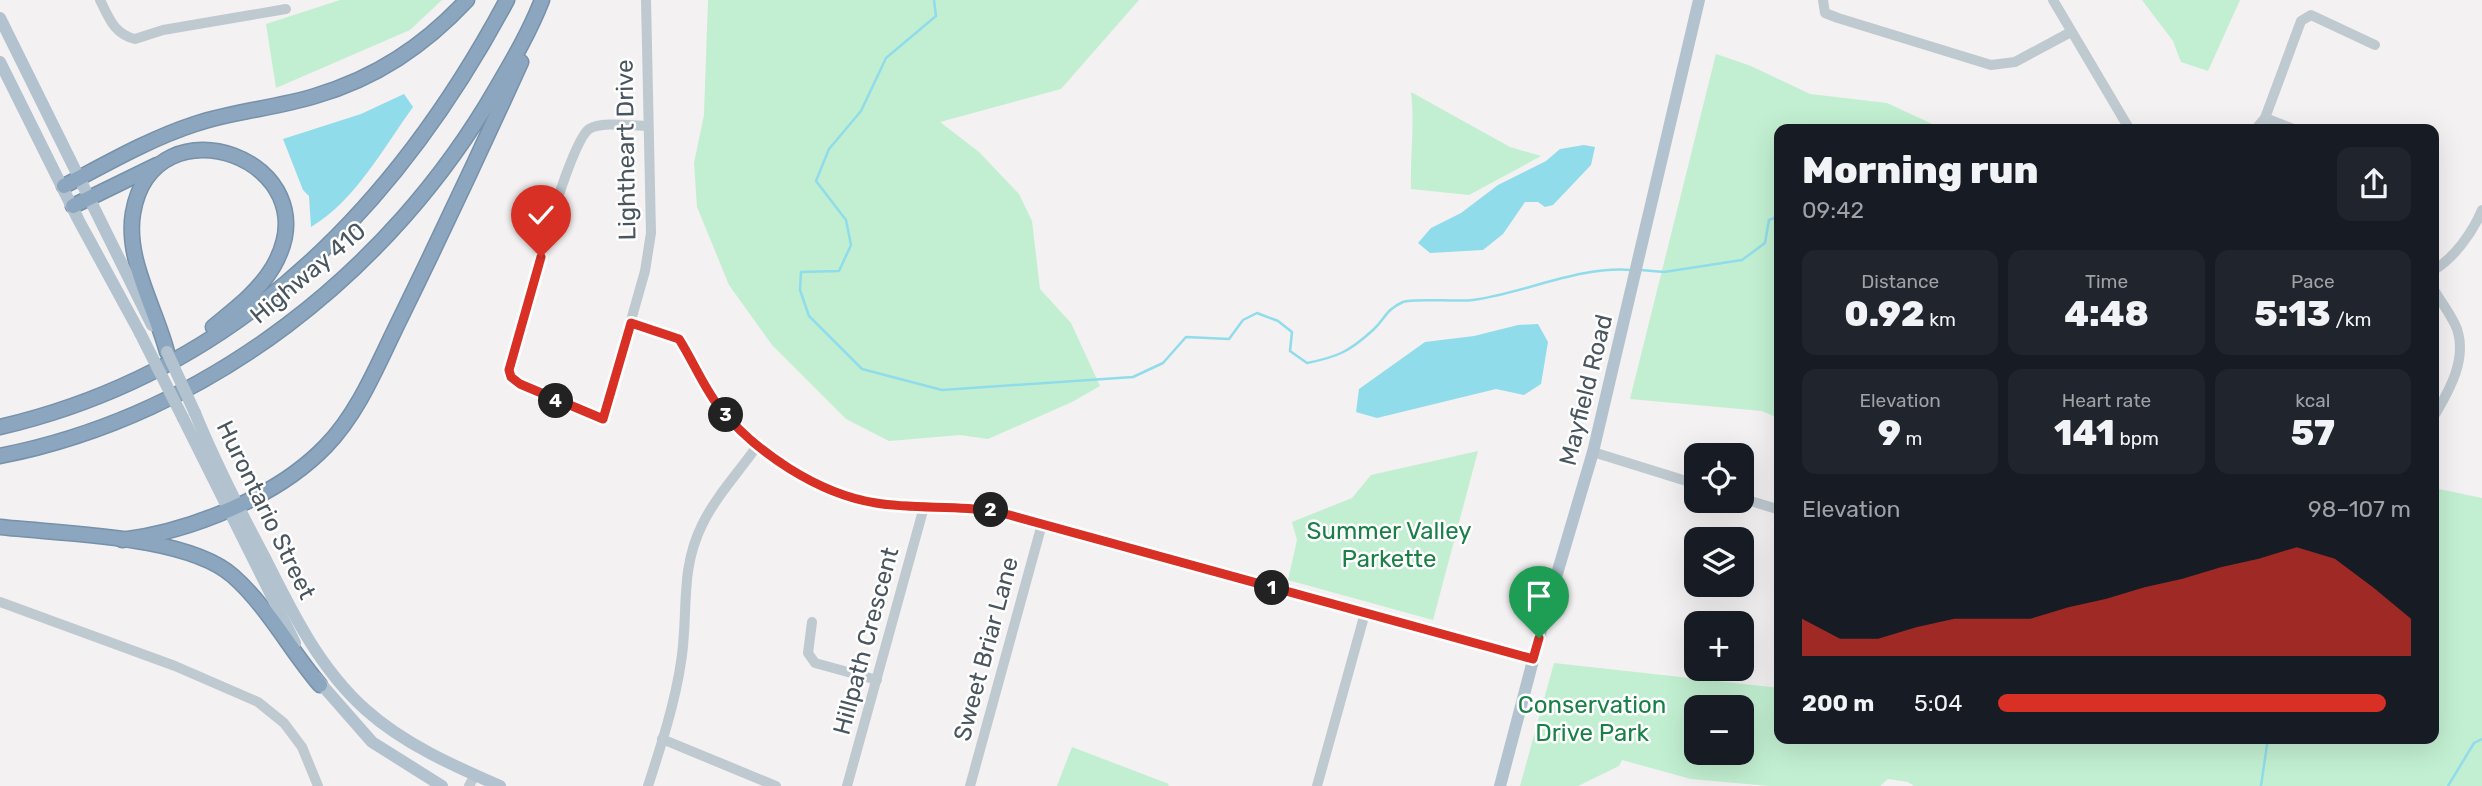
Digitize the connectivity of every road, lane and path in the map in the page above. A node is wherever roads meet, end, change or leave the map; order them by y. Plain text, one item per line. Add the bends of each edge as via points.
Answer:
1 (100, 0) edge
2 (467, 0) edge
3 (507, 0) edge
4 (542, 0) edge
5 (646, 0) edge
6 (1699, 0) edge
7 (1823, 0) edge
8 (2053, 0) edge
9 (286, 9) dead end
10 (0, 18) edge
11 (535, 18) junction
12 (2070, 33) junction
13 (2375, 45) dead end
14 (0, 62) edge
15 (2265, 118) junction
16 (2126, 124) edge
17 (2260, 124) edge
18 (2280, 124) edge
19 (648, 125) junction
20 (160, 164) junction
21 (81, 177) junction
22 (64, 186) junction
23 (92, 197) junction
24 (73, 206) junction
25 (2482, 210) edge
26 (2439, 267) edge
27 (2439, 299) edge
28 (631, 323) junction
29 (156, 325) junction
30 (167, 352) joint
31 (143, 376) junction
32 (2439, 408) edge
33 (189, 415) junction
34 (0, 427) edge
35 (757, 446) junction
36 (1593, 452) junction
37 (0, 456) edge
38 (1684, 480) edge
39 (1754, 502) edge
40 (232, 506) junction
41 (924, 507) junction
42 (1774, 508) edge
43 (1042, 524) junction
44 (0, 527) edge
45 (122, 540) junction
46 (0, 602) edge
47 (1365, 613) junction
48 (812, 621) dead end
49 (1533, 659) junction
50 (877, 680) junction
51 (320, 685) junction
52 (662, 739) junction
53 (472, 780) edge
54 (318, 786) edge
55 (442, 786) edge
56 (500, 786) edge
57 (648, 786) edge
58 (775, 786) edge
59 (848, 786) edge
60 (970, 786) edge
61 (1317, 786) edge
62 (1500, 786) edge

1 - 9 street via 119,33 135,39
2 - 21 highway via 423,43 383,69 315,96 195,124
3 - 31 highway, Highway 410 via 453,94 372,202 312,262 266,299
4 - 11 highway, Highway 410
5 - 19 street, Lightheart Drive
6 - 36 main road, Mayfield Road
7 - 12 street via 1825,13 1991,65 2015,62
8 - 12 street
10 - 21 main road
11 - 37 highway, Highway 410 via 450,162 407,216 321,298 273,335 179,393 78,435
11 - 40 highway via 530,43 354,409 311,460
12 - 16 street
13 - 15 street via 2322,18 2311,15 2301,21
14 - 22 main road, Hurontario Street
15 - 17 street
15 - 18 street
19 - 28 street, Lightheart Drive via 651,233
19 - 28 street, Lightheart Drive via 599,126 584,134 559,192 510,363 511,377 603,419
20 - 23 highway
20 - 29 highway via 142,186 132,216 137,262
20 - 31 highway via 205,149 245,158 272,184 282,207 284,233 272,268 254,292 203,335
21 - 22 highway
21 - 23 main road
22 - 24 main road, Hurontario Street
23 - 24 highway
23 - 29 main road
24 - 33 main road, Hurontario Street, bridge
25 - 26 street
27 - 32 street via 2457,330 2459,354 2454,382
28 - 35 street via 679,339 718,406
29 - 30 highway
30 - 33 main road, Hurontario Street, bridge
31 - 34 highway, Highway 410 via 93,399
33 - 40 main road, Hurontario Street
35 - 41 street via 840,492 873,503
35 - 52 street via 712,508 694,547 684,586 682,660
36 - 38 street
36 - 49 main road, Mayfield Road
39 - 42 street
40 - 45 highway via 182,529
40 - 51 main road, Hurontario Street via 281,618
40 - 53 main road, Hurontario Street via 334,677 392,730
41 - 43 street via 982,508
41 - 50 street, Hillpath Crescent
43 - 47 street
43 - 60 street, Sweet Briar Lane
44 - 45 highway
45 - 51 highway via 202,557 232,575
46 - 54 street via 175,666 258,702 284,723 302,747
47 - 49 street
47 - 61 street
48 - 50 street via 808,653 816,663
49 - 62 main road, Mayfield Road
50 - 59 street, Hillpath Crescent
51 - 55 main road, Hurontario Street via 372,742
52 - 57 street
52 - 58 street
53 - 56 main road, Hurontario Street

